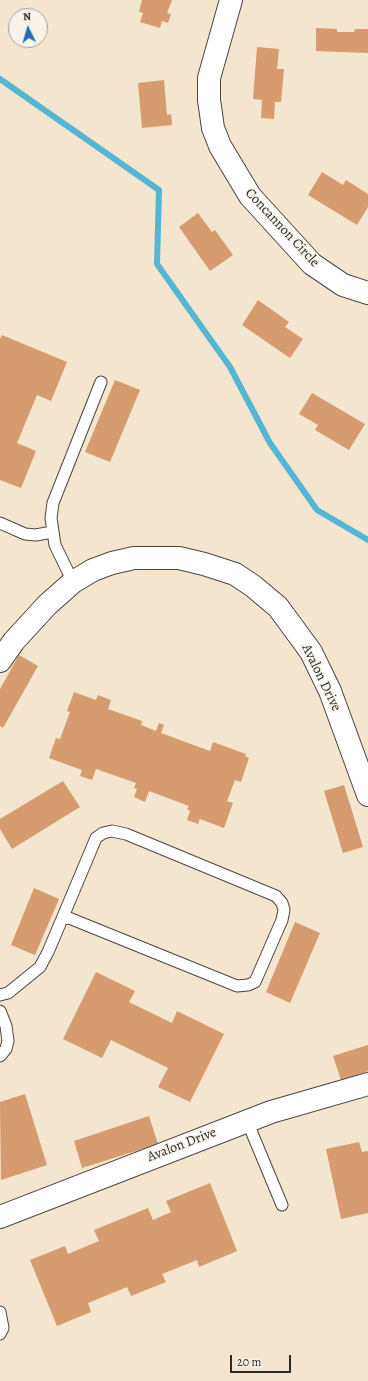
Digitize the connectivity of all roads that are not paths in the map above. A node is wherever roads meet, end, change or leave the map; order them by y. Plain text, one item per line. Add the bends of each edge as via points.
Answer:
1 (231, 0) edge
2 (368, 293) edge
3 (101, 382) dead end
4 (0, 523) edge
5 (52, 532) junction
6 (73, 582) junction
7 (0, 661) edge
8 (368, 795) edge
9 (62, 919) junction
10 (0, 995) edge
11 (0, 1011) edge
12 (0, 1056) edge
13 (368, 1084) edge
14 (247, 1121) junction
15 (282, 1205) dead end
16 (0, 1217) edge
17 (0, 1312) edge
18 (0, 1334) edge

1 - 2 street, Concannon Circle via 209,78 213,128 220,146 250,196 312,264 343,285
3 - 5 lane via 53,503
4 - 5 lane via 25,534
5 - 6 lane via 55,545
6 - 7 street, Avalon Drive via 47,605 14,641
6 - 8 street, Avalon Drive via 93,570 112,563 152,557 179,558 204,564 235,574 253,586 278,608 311,652 335,704
9 - 9 lane via 96,838 112,831 126,834 276,896 284,910 254,982 248,986 237,986 69,918
9 - 10 lane via 40,967 8,994
11 - 12 lane via 8,1041
13 - 14 street, Avalon Drive
14 - 15 lane
14 - 16 street, Avalon Drive
17 - 18 lane via 3,1328

